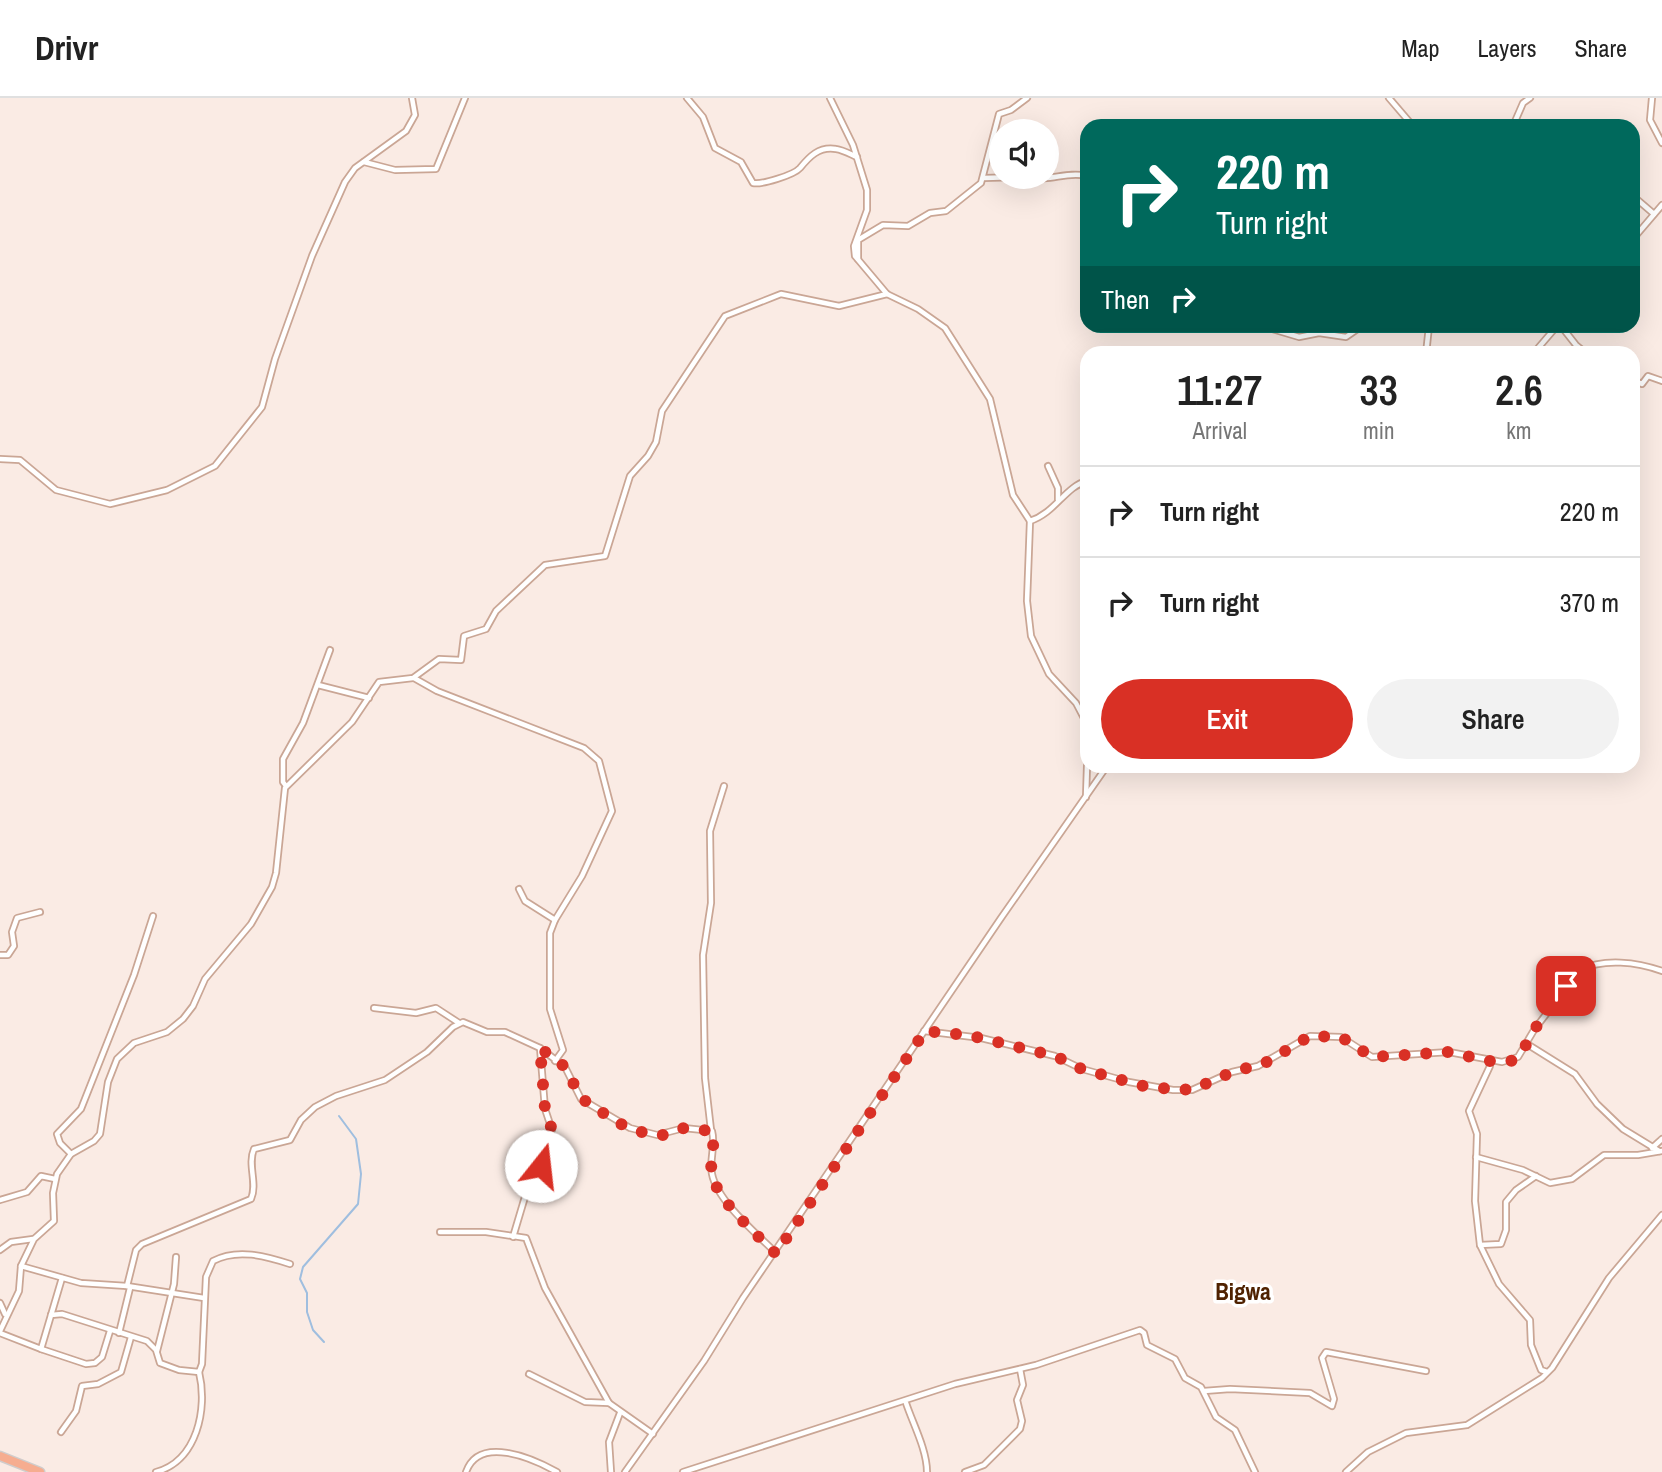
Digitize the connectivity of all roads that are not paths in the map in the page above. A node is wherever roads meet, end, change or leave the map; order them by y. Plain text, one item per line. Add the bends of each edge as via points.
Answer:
1 (412, 98) edge
2 (465, 98) edge
3 (687, 98) edge
4 (830, 98) edge
5 (1027, 98) edge
6 (1389, 98) edge
7 (1530, 98) edge
8 (1652, 98) edge
9 (1407, 119) edge
10 (1516, 119) edge
11 (1662, 143) edge
12 (858, 157) junction
13 (363, 162) junction
14 (1059, 175) edge
15 (1080, 175) edge
16 (984, 178) junction
17 (989, 178) edge
18 (1640, 202) edge
19 (1662, 205) edge
20 (1654, 214) junction
21 (1640, 231) edge
22 (858, 260) junction
23 (887, 294) junction
24 (1290, 333) edge
25 (1317, 333) edge
26 (1317, 333) edge
27 (1352, 333) edge
28 (1552, 333) edge
29 (1565, 333) edge
30 (1540, 346) edge
31 (1577, 346) edge
32 (1662, 382) edge
33 (1640, 383) edge
34 (0, 459) edge
35 (1048, 466) dead end
36 (1080, 486) edge
37 (1058, 500) junction
38 (1030, 521) junction
39 (330, 650) dead end
40 (413, 678) junction
41 (318, 685) junction
42 (369, 698) junction
43 (1080, 711) edge
44 (1087, 773) edge
45 (1102, 773) edge
46 (286, 786) junction
47 (724, 786) dead end
48 (1086, 798) junction
49 (519, 888) dead end
50 (40, 912) dead end
51 (153, 916) dead end
52 (555, 920) junction
53 (0, 955) edge
54 (1662, 971) edge
55 (374, 1008) dead end
56 (459, 1023) junction
57 (925, 1031) junction
58 (1527, 1044) junction
59 (540, 1048) junction
60 (555, 1061) junction
61 (1489, 1061) junction
62 (712, 1131) junction
63 (1662, 1139) edge
64 (1652, 1148) junction
65 (1661, 1151) edge
66 (1647, 1153) junction
67 (71, 1154) junction
68 (1476, 1157) junction
69 (1536, 1176) junction
70 (55, 1179) junction
71 (0, 1200) edge
72 (1662, 1214) edge
73 (440, 1231) dead end
74 (513, 1237) junction
75 (34, 1239) junction
76 (1480, 1245) junction
77 (0, 1250) edge
78 (776, 1254) junction
79 (176, 1257) dead end
80 (290, 1264) dead end
81 (21, 1266) junction
82 (62, 1278) junction
83 (128, 1287) junction
84 (171, 1293) junction
85 (204, 1298) junction
86 (0, 1303) edge
87 (3, 1313) edge
88 (51, 1315) junction
89 (110, 1331) junction
90 (0, 1332) edge
91 (119, 1334) junction
92 (131, 1337) junction
93 (41, 1349) junction
94 (157, 1352) junction
95 (1020, 1369) junction
96 (199, 1371) junction
97 (1426, 1371) dead end
98 (1548, 1372) junction
99 (529, 1374) dead end
100 (1203, 1391) junction
101 (906, 1403) junction
102 (609, 1404) junction
103 (620, 1413) junction
104 (61, 1432) dead end
105 (653, 1434) junction
106 (0, 1456) edge
107 (40, 1472) edge
108 (156, 1472) edge
109 (466, 1472) edge
110 (557, 1472) edge
111 (611, 1472) edge
112 (625, 1472) edge
113 (684, 1472) edge
114 (928, 1472) edge
115 (965, 1472) edge
116 (1255, 1472) edge
117 (1346, 1472) edge

1 - 13 street via 415,115 406,131
2 - 13 street via 436,169 395,170
3 - 12 street via 703,117 715,148 741,162 753,183 764,184 796,171 816,152 834,148
4 - 12 street
5 - 16 street via 999,114
6 - 9 street
7 - 10 street
8 - 11 street via 1650,120
12 - 22 street via 868,197 854,246
13 - 34 street via 345,182 327,220 262,407 215,466 167,490 110,504 56,490 20,460
14 - 15 street
16 - 17 street
16 - 22 street via 946,211 930,213 908,226 883,225 862,237
18 - 20 street
19 - 20 street
20 - 21 street
22 - 23 street
23 - 38 street via 937,321 958,345 990,399 1013,495
23 - 40 street via 839,306 781,294 725,316 662,411 656,442 630,476 605,556 545,565 496,611 486,629 464,636 461,660 435,660
24 - 26 street via 1306,337
25 - 27 street via 1346,337
28 - 30 street
29 - 31 street
32 - 33 street via 1647,376
35 - 37 street
36 - 37 street
37 - 38 street via 1048,513
38 - 43 street via 1027,601 1031,636 1049,674
39 - 41 street
40 - 42 street via 382,681
40 - 52 street via 597,756 611,814 577,887
41 - 42 street
41 - 46 street via 283,759
42 - 46 street via 350,725
44 - 48 street
45 - 48 street
46 - 67 street via 276,873 261,908 205,979 187,1016 167,1032 139,1040 119,1055 108,1082 100,1134
47 - 62 street via 710,831 711,903 702,956 705,1077
48 - 57 street
49 - 52 street via 525,901
50 - 53 street via 16,918 14,946 8,955
51 - 67 street via 81,1109 57,1134
52 - 60 street via 550,946 550,1009 563,1050
54 - 58 street via 1616,963 1580,970
55 - 56 street via 416,1013 436,1008
56 - 59 street via 505,1032
56 - 83 street via 390,1077 315,1107 290,1140 254,1149 251,1199 142,1244 135,1250
57 - 61 street via 981,1038 1055,1056 1129,1083 1173,1090 1192,1090 1258,1066 1310,1036 1341,1037 1372,1057 1449,1052
57 - 78 street
58 - 61 street via 1511,1061
58 - 64 street via 1575,1074 1597,1104 1633,1138
59 - 60 street
59 - 74 street via 545,1109 552,1130 541,1144 541,1166 530,1180
60 - 62 street via 572,1076 581,1098 630,1128 657,1135 684,1128
61 - 68 street via 1469,1111 1477,1134
62 - 78 street via 711,1171 717,1187
63 - 64 street
64 - 65 street
64 - 66 street
65 - 66 street
66 - 69 street via 1604,1155 1572,1178 1550,1183
67 - 70 street
68 - 69 street
68 - 76 street
69 - 76 street via 1506,1202 1501,1244
70 - 71 street via 41,1176 27,1192
70 - 75 street via 54,1222
72 - 98 street via 1609,1278
73 - 74 street
74 - 102 street via 528,1241 545,1288
75 - 77 street via 17,1240
75 - 81 street
76 - 98 street via 1499,1284 1530,1320 1533,1349 1541,1370
78 - 105 street
79 - 84 street
80 - 85 street via 257,1255 222,1256 208,1269
81 - 82 street
81 - 87 street via 19,1292
82 - 83 street
82 - 88 street
83 - 84 street
83 - 91 street
84 - 85 street
84 - 94 street
85 - 96 street
86 - 87 street
87 - 90 street
88 - 89 street via 62,1314
88 - 93 street
89 - 91 street
89 - 93 street via 102,1357 95,1363
90 - 93 street
91 - 92 street
92 - 94 street via 148,1341
92 - 104 street via 121,1372 98,1384 82,1386 76,1411
94 - 96 street via 164,1365
95 - 100 street via 1140,1330 1147,1345 1175,1359 1185,1378
95 - 101 street via 988,1374
95 - 115 street via 1020,1429 984,1465
96 - 108 street via 201,1399 191,1447
97 - 100 street via 1326,1352 1322,1358 1332,1406 1307,1392
98 - 117 street via 1467,1426 1406,1433 1368,1452
99 - 102 street via 585,1402
100 - 116 street via 1216,1417 1235,1430
101 - 113 street
101 - 114 street
102 - 103 street
103 - 105 street
103 - 111 street via 609,1442
105 - 112 street
106 - 107 highway
109 - 110 street via 471,1460 489,1452 515,1455

